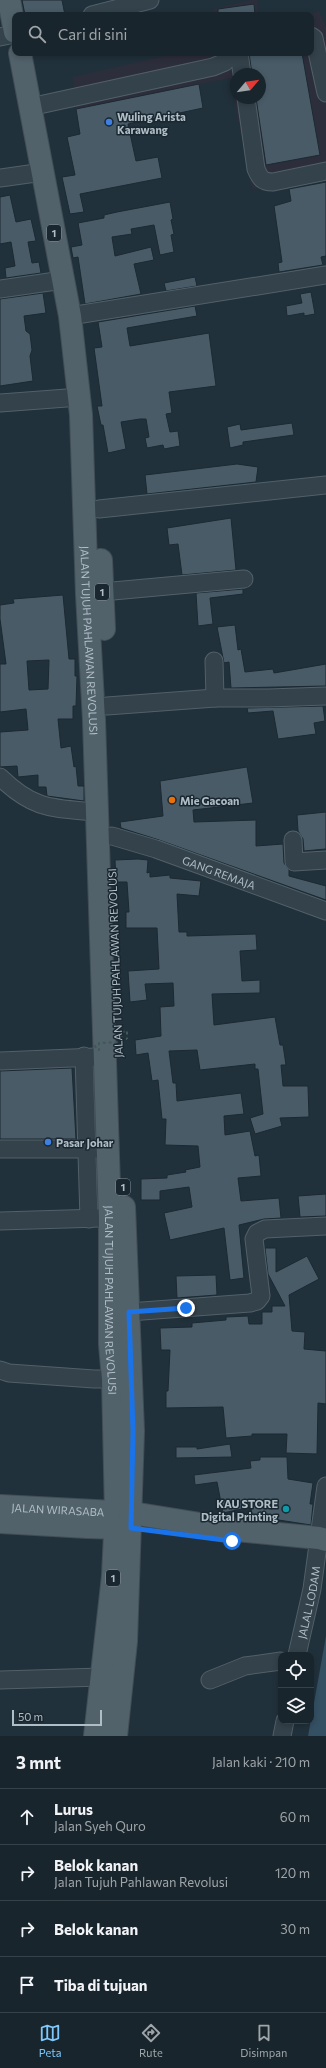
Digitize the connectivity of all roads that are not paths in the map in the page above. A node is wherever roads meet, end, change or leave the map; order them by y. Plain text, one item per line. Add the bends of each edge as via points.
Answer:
1 (8, 0) edge
2 (150, 0) edge
3 (104, 12) edge
4 (12, 19) edge
5 (12, 34) edge
6 (0, 37) edge
7 (314, 38) edge
8 (21, 56) edge
9 (229, 56) edge
10 (239, 56) edge
11 (241, 68) edge
12 (326, 93) edge
13 (247, 104) edge
14 (30, 107) junction
15 (326, 171) edge
16 (43, 172) junction
17 (0, 178) edge
18 (326, 274) edge
19 (63, 280) junction
20 (0, 290) edge
21 (70, 316) junction
22 (0, 403) edge
23 (80, 406) junction
24 (326, 485) edge
25 (99, 509) junction
26 (244, 579) dead end
27 (102, 592) junction
28 (214, 661) dead end
29 (326, 696) edge
30 (215, 698) junction
31 (107, 706) junction
32 (1, 778) edge
33 (96, 812) junction
34 (112, 836) junction
35 (293, 840) dead end
36 (326, 860) edge
37 (326, 911) edge
38 (95, 1053) junction
39 (0, 1061) edge
40 (0, 1149) edge
41 (98, 1150) junction
42 (100, 1218) junction
43 (0, 1221) edge
44 (326, 1226) edge
45 (129, 1312) junction
46 (0, 1370) edge
47 (113, 1379) junction
48 (326, 1486) edge
49 (0, 1506) edge
50 (123, 1520) junction
51 (0, 1522) edge
52 (322, 1544) edge
53 (298, 1652) edge
54 (278, 1661) edge
55 (102, 1677) junction
56 (0, 1680) edge
57 (210, 1680) dead end
58 (284, 1724) edge
59 (95, 1736) edge
60 (116, 1736) edge
61 (282, 1736) edge

1 - 4 main road
2 - 3 street
5 - 6 street
7 - 12 street
8 - 14 main road, JALAN TUJUH PAHLAWAN REVOLUSI / 1
9 - 14 street via 225,62 213,67
10 - 11 street
13 - 15 street via 256,169 260,178 266,182 273,182
14 - 16 main road, JALAN TUJUH PAHLAWAN REVOLUSI / 1
16 - 17 street
16 - 19 main road, JALAN TUJUH PAHLAWAN REVOLUSI / 1
18 - 21 street
19 - 20 street
19 - 21 main road, JALAN TUJUH PAHLAWAN REVOLUSI / 1
21 - 23 main road, JALAN TUJUH PAHLAWAN REVOLUSI / 1
22 - 23 street
23 - 25 main road, JALAN TUJUH PAHLAWAN REVOLUSI / 1 via 93,443
23 - 33 main road, JALAN TUJUH PAHLAWAN REVOLUSI / 1
24 - 25 street
25 - 27 main road, JALAN TUJUH PAHLAWAN REVOLUSI / 1
26 - 27 street
27 - 31 main road, JALAN TUJUH PAHLAWAN REVOLUSI / 1
28 - 30 street
29 - 30 street
30 - 31 street
31 - 34 main road, JALAN TUJUH PAHLAWAN REVOLUSI / 1
32 - 33 street via 11,788 37,804
33 - 38 main road, JALAN TUJUH PAHLAWAN REVOLUSI / 1
34 - 37 street, GANG REMAJA via 156,849
34 - 45 main road, JALAN TUJUH PAHLAWAN REVOLUSI / 1 via 117,1039
35 - 36 street via 294,862
38 - 39 street
38 - 41 main road, JALAN TUJUH PAHLAWAN REVOLUSI / 1
40 - 41 street
41 - 42 main road, JALAN TUJUH PAHLAWAN REVOLUSI / 1
42 - 43 street
42 - 47 main road, JALAN TUJUH PAHLAWAN REVOLUSI / 1
44 - 45 street via 265,1229 257,1232 254,1238 261,1296 257,1301
45 - 50 main road, JALAN TUJUH PAHLAWAN REVOLUSI / 1 via 133,1431
46 - 47 street via 8,1373
47 - 50 main road, JALAN TUJUH PAHLAWAN REVOLUSI / 1
48 - 52 street, JALAL LODAM
49 - 50 main road, JALAN WIRASABA
50 - 51 main road, JALAN WIRASABA
50 - 52 main road via 237,1530
50 - 55 main road, 1 via 113,1576
50 - 60 main road, 1 via 126,1641
52 - 53 street, JALAL LODAM
54 - 57 street via 245,1666
55 - 56 street
55 - 59 main road, 1
58 - 61 street

